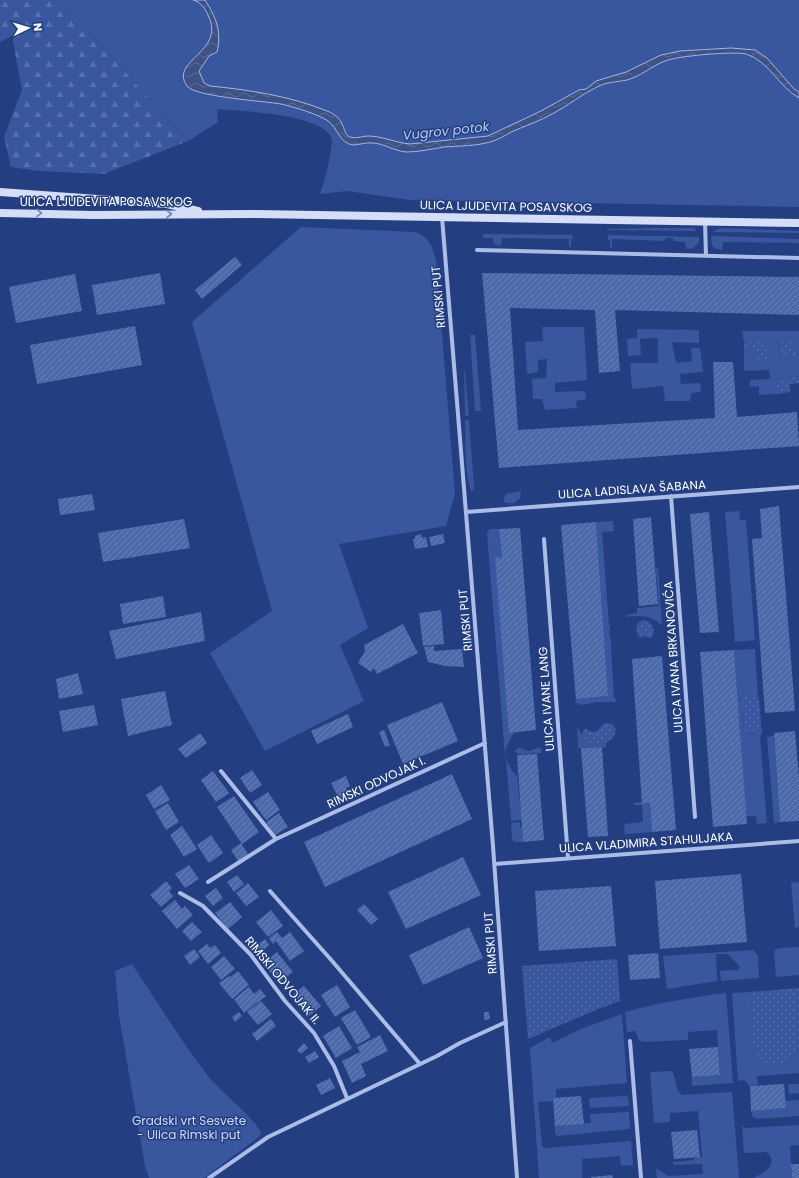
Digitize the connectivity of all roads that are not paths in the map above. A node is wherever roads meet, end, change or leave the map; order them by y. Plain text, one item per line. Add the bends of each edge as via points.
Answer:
1 (0, 192) edge
2 (0, 213) edge
3 (212, 214) junction
4 (442, 217) junction
5 (705, 221) junction
6 (799, 223) edge
7 (477, 250) dead end
8 (706, 256) junction
9 (799, 258) edge
10 (799, 487) edge
11 (671, 496) junction
12 (466, 512) junction
13 (544, 539) dead end
14 (485, 743) junction
15 (221, 771) dead end
16 (695, 817) dead end
17 (276, 839) junction
18 (799, 841) edge
19 (568, 858) junction
20 (495, 864) junction
21 (208, 882) dead end
22 (270, 891) dead end
23 (180, 893) dead end
24 (506, 1022) junction
25 (630, 1041) dead end
26 (420, 1064) junction
27 (347, 1098) junction
28 (209, 1178) edge
29 (517, 1178) edge
30 (641, 1178) edge

1 - 3 main road, ULICA LJUDEVITA POSAVSKOG via 167,204
2 -> 3 main road, ULICA LJUDEVITA POSAVSKOG
3 - 4 main road, ULICA LJUDEVITA POSAVSKOG
4 - 5 main road, ULICA LJUDEVITA POSAVSKOG
4 - 12 street, RIMSKI PUT
5 - 6 main road, ULICA LJUDEVITA POSAVSKOG
5 - 8 street
7 - 8 street
8 - 9 street
10 - 11 street, ULICA LADISLAVA ŠABANA
11 - 12 street, ULICA LADISLAVA ŠABANA
11 - 16 street, ULICA IVANA BRKANOVIĆA
12 - 14 street, RIMSKI PUT
13 - 19 street, ULICA IVANE LANG
14 - 17 street, RIMSKI ODVOJAK I.
14 - 20 street, RIMSKI PUT
15 - 17 street
17 - 21 street, RIMSKI ODVOJAK I.
18 - 19 street, ULICA VLADIMIRA STAHULJAKA
19 - 20 street, ULICA VLADIMIRA STAHULJAKA
20 - 24 street, RIMSKI PUT
22 - 26 street
23 - 27 street, RIMSKI ODVOJAK II. via 203,906 251,955 285,1001 314,1033 334,1066
24 - 26 street
24 - 29 street, RIMSKI PUT
25 - 30 street
26 - 27 street
27 - 28 street via 268,1137

